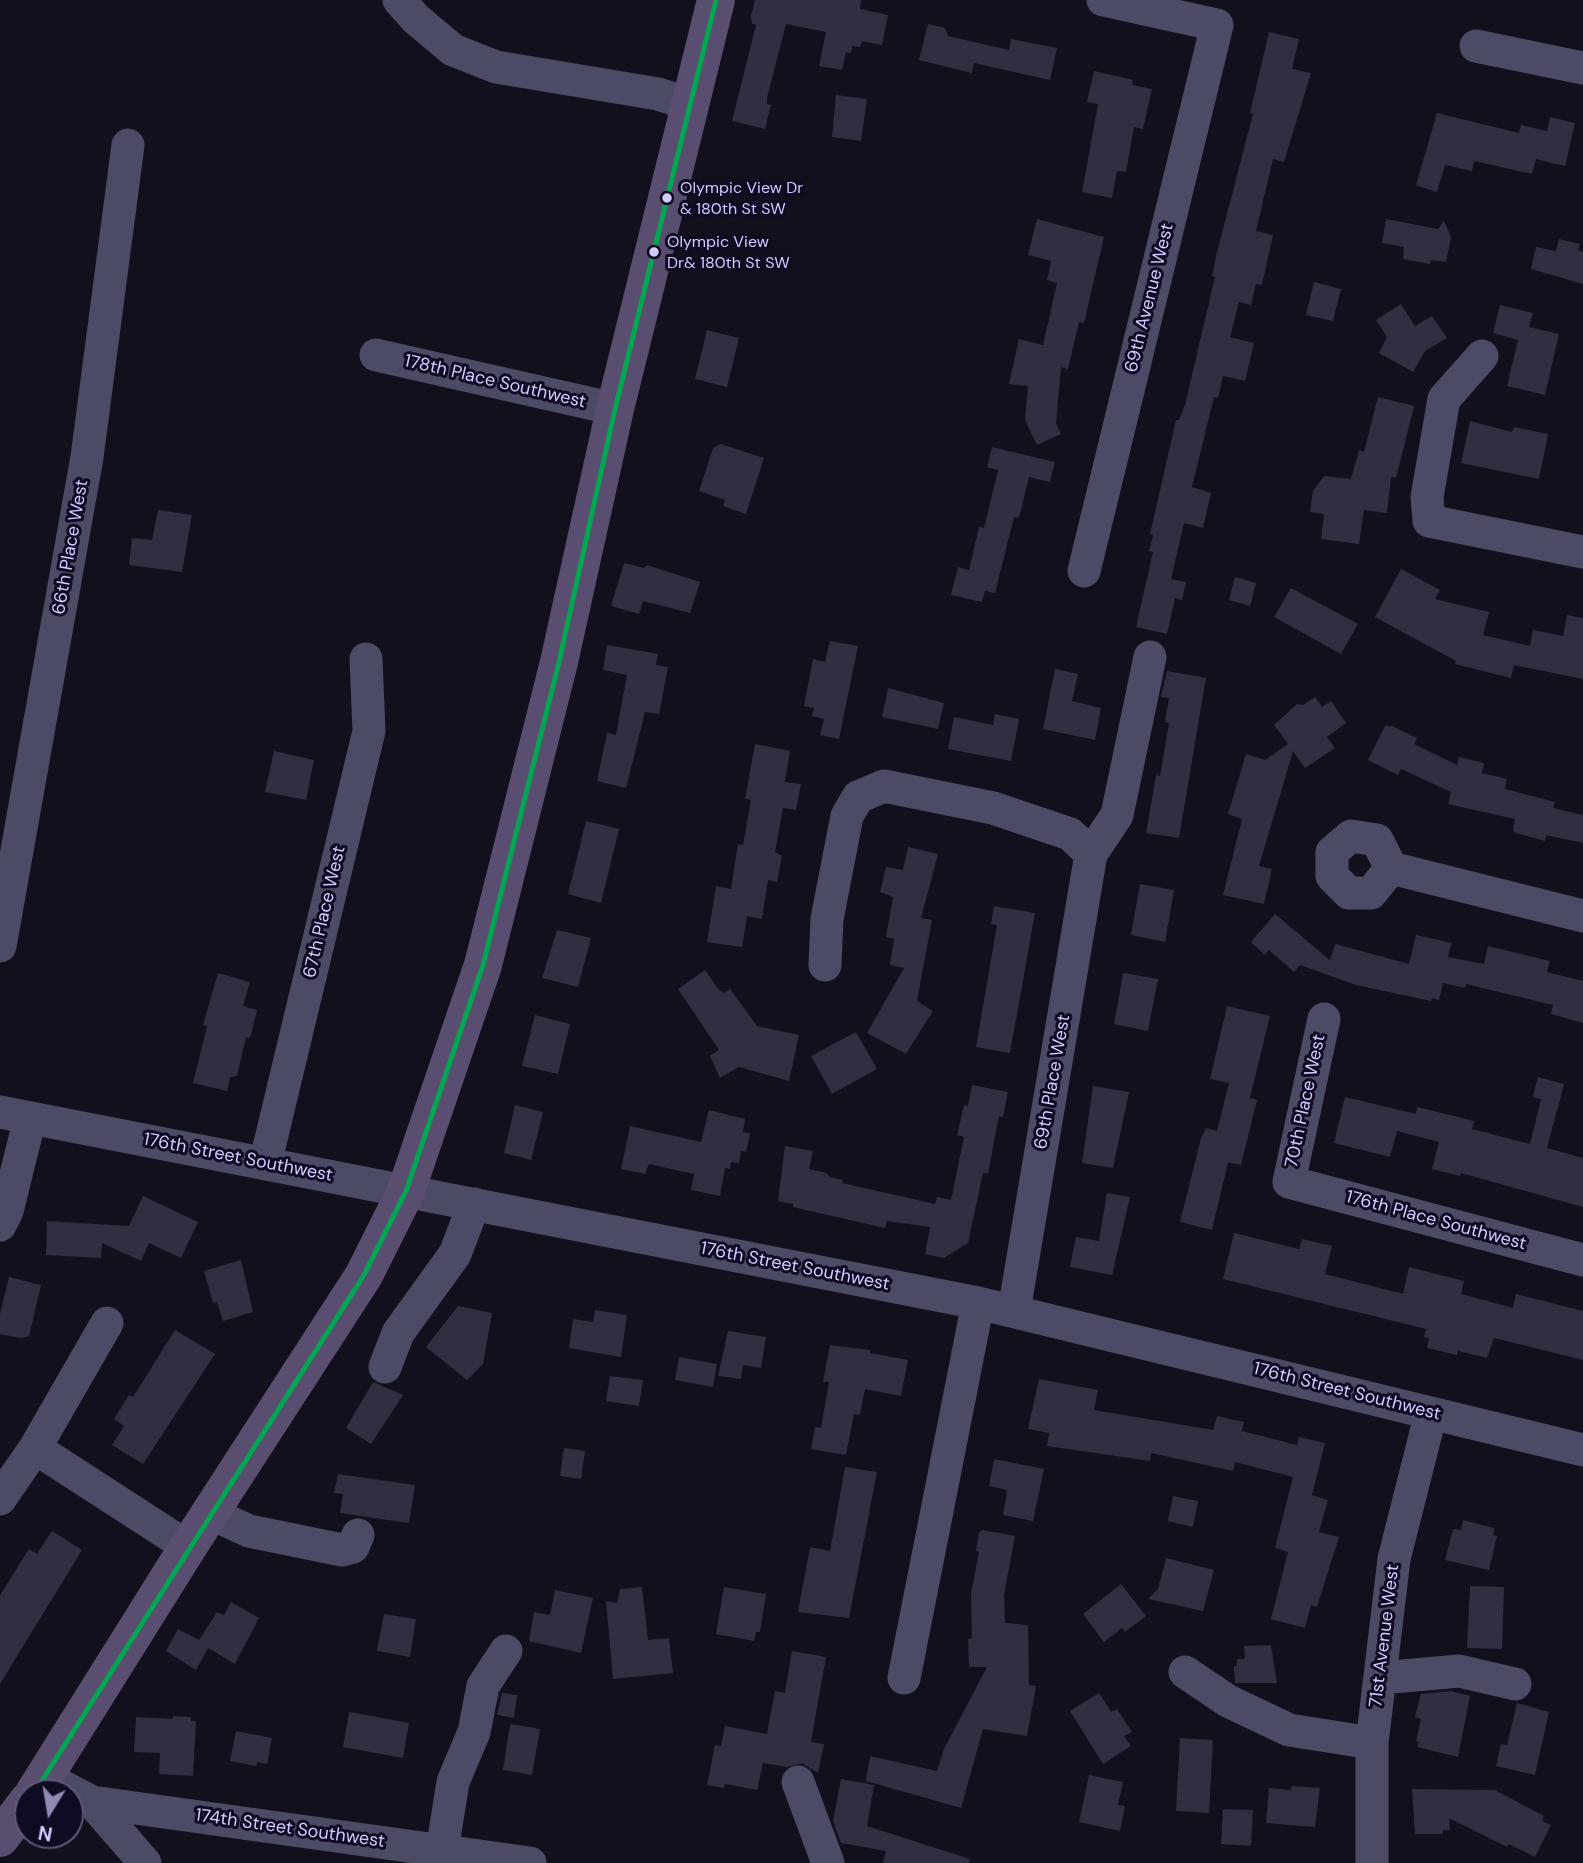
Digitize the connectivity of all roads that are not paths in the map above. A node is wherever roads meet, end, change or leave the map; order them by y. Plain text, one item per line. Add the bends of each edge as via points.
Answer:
1 (399, 0) edge
2 (716, 0) edge
3 (1103, 0) edge
4 (1476, 46) dead end
5 (1583, 68) edge
6 (689, 104) junction
7 (128, 145) dead end
8 (376, 355) dead end
9 (1482, 356) dead end
10 (615, 409) junction
11 (1583, 552) edge
12 (1084, 571) dead end
13 (1150, 657) dead end
14 (366, 659) dead end
15 (1091, 854) junction
16 (1391, 868) dead end
17 (1583, 916) edge
18 (0, 946) edge
19 (825, 965) dead end
20 (1324, 1019) dead end
21 (15, 1115) edge
22 (265, 1164) junction
23 (1289, 1182) joint
24 (406, 1191) junction
25 (474, 1204) junction
26 (0, 1225) edge
27 (1583, 1260) edge
28 (978, 1303) junction
29 (1014, 1311) junction
30 (107, 1323) dead end
31 (385, 1367) dead end
32 (1431, 1413) junction
33 (35, 1448) junction
34 (1583, 1450) edge
35 (0, 1499) edge
36 (210, 1513) junction
37 (358, 1535) dead end
38 (188, 1547) junction
39 (506, 1651) dead end
40 (1185, 1672) dead end
41 (904, 1678) dead end
42 (1380, 1678) junction
43 (1515, 1685) dead end
44 (1372, 1743) junction
45 (43, 1779) edge
46 (798, 1782) dead end
47 (84, 1800) edge
48 (92, 1801) junction
49 (14, 1820) edge
50 (0, 1838) edge
51 (442, 1851) junction
52 (145, 1863) edge
53 (530, 1863) edge
54 (828, 1863) edge
55 (1372, 1863) edge

1 - 6 street via 453,50 496,67 658,94
2 - 6 main road
3 - 12 street, 69th Avenue West via 1217,25
4 - 5 street
6 - 10 main road
7 - 18 street, 66th Place West via 87,457
8 - 10 street, 178th Place Southwest
9 - 11 street via 1444,399 1427,497 1429,521
10 - 24 main road via 559,662 483,965
13 - 15 street via 1117,816
14 - 22 street, 67th Place West via 369,731
15 - 19 street via 1070,834 1006,813 884,786 858,797 848,816 827,919
15 - 29 street, 69th Place West
16 - 17 street
20 - 23 street, 70th Place West
21 - 22 street, 176th Street Southwest
21 - 26 street via 7,1211
22 - 24 street, 176th Street Southwest
23 - 27 street, 176th Place Southwest
24 - 25 street, 176th Street Southwest
24 - 36 main road via 364,1275
25 - 28 street, 176th Street Southwest
25 - 31 street via 455,1254 398,1332
28 - 29 street, 176th Street Southwest
28 - 41 street
29 - 32 street, 176th Street Southwest
30 - 33 street
32 - 34 street, 176th Street Southwest
32 - 42 street, 71st Avenue West via 1394,1559
33 - 35 street
33 - 38 street
36 - 37 street via 249,1531 342,1549 353,1547
36 - 38 main road
38 - 45 main road
39 - 51 street via 484,1686 474,1732 453,1782
40 - 44 street via 1227,1702 1289,1730
42 - 43 street via 1460,1671
42 - 44 street, 71st Avenue West
44 - 55 street, 71st Avenue West
46 - 54 street
47 - 48 street
48 - 51 street, 174th Street Southwest
48 - 52 street
49 - 50 main road
51 - 53 street, 174th Street Southwest

